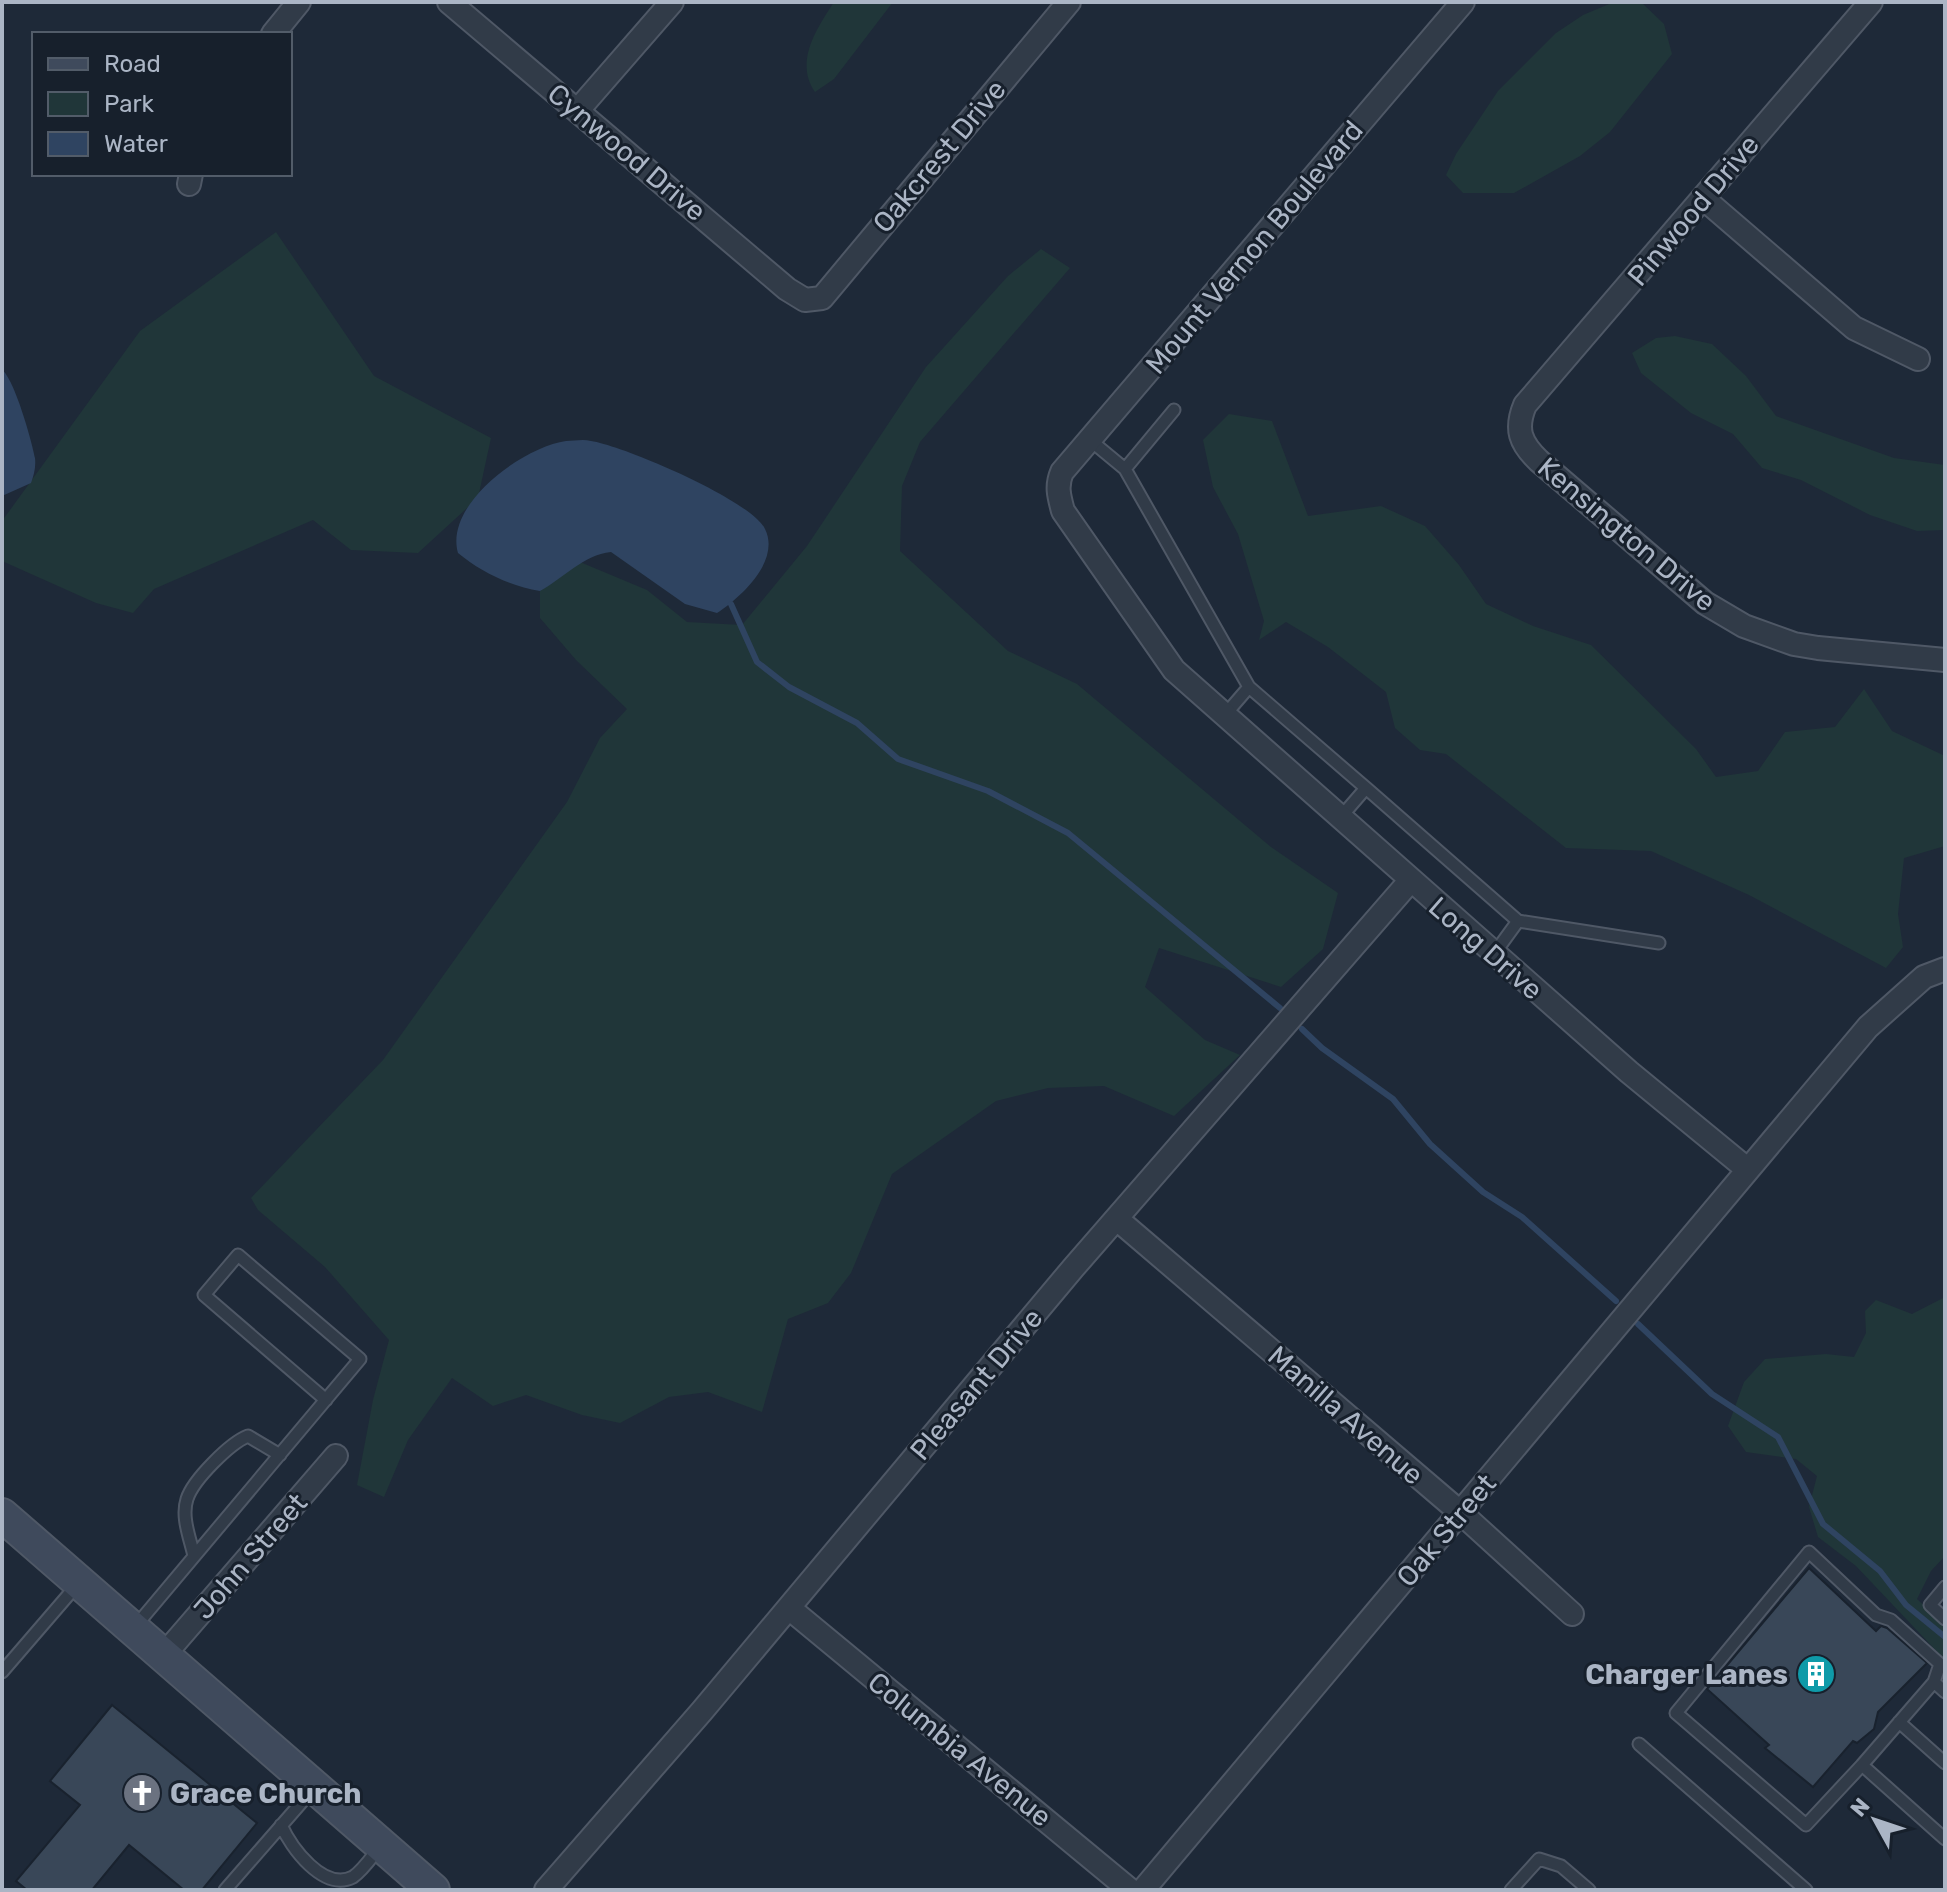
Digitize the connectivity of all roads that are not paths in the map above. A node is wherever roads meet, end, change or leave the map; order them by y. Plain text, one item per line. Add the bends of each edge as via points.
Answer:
1 (299, 2) edge
2 (449, 2) edge
3 (672, 2) edge
4 (1069, 2) edge
5 (1463, 2) edge
6 (1871, 2) edge
7 (275, 32) edge
8 (578, 110) junction
9 (1703, 198) junction
10 (805, 300) joint
11 (1918, 359) dead end
12 (1174, 410) dead end
13 (1519, 419) joint
14 (1090, 440) junction
15 (1125, 469) junction
16 (1059, 497) joint
17 (1945, 660) edge
18 (1249, 687) junction
19 (1224, 716) junction
20 (1366, 788) junction
21 (1340, 818) junction
22 (1410, 881) junction
23 (1518, 921) junction
24 (1659, 943) dead end
25 (1494, 954) junction
26 (1945, 969) edge
27 (1747, 1169) junction
28 (1117, 1219) junction
29 (326, 1400) junction
30 (280, 1455) junction
31 (336, 1456) dead end
32 (1461, 1513) junction
33 (2, 1515) edge
34 (194, 1556) junction
35 (80, 1582) junction
36 (1945, 1587) edge
37 (789, 1608) junction
38 (1572, 1614) dead end
39 (1945, 1619) edge
40 (133, 1628) junction
41 (164, 1655) junction
42 (2, 1672) edge
43 (1934, 1682) junction
44 (1945, 1692) edge
45 (1899, 1722) junction
46 (1639, 1744) dead end
47 (1945, 1763) edge
48 (1862, 1765) junction
49 (315, 1787) junction
50 (281, 1825) junction
51 (1945, 1839) edge
52 (381, 1845) junction
53 (225, 1890) edge
54 (433, 1890) edge
55 (546, 1890) edge
56 (1130, 1890) edge
57 (1143, 1890) edge
58 (1511, 1890) edge
59 (1589, 1890) edge
60 (1806, 1890) edge

1 - 7 street
2 - 8 street, Cynwood Drive
3 - 8 street
4 - 10 street, Oakcrest Drive via 822,298
5 - 14 street, Mount Vernon Boulevard
6 - 9 street, Pinwood Drive
8 - 10 street, Cynwood Drive
9 - 11 street via 1854,328
9 - 13 street, Pinwood Drive via 1525,405
12 - 15 lane
13 - 17 street, Kensington Drive via 1521,440 1539,461 1722,614 1794,644
14 - 15 lane
14 - 16 street, Mount Vernon Boulevard via 1062,472
15 - 18 lane
16 - 19 street, Long Drive via 1063,511 1158,650
18 - 19 lane
18 - 20 lane
19 - 21 street, Long Drive
20 - 21 lane
20 - 23 lane
21 - 22 street, Long Drive
22 - 25 street, Long Drive
22 - 28 street, Pleasant Drive
23 - 24 lane
23 - 25 lane
25 - 27 street, Long Drive
26 - 27 street via 1924,977 1868,1027
27 - 32 street, Oak Street
28 - 32 street, Manilla Avenue
28 - 37 street, Pleasant Drive
29 - 29 lane via 360,1359 238,1255 204,1295
29 - 30 lane
30 - 34 lane
30 - 34 lane via 248,1436 234,1441 193,1487 185,1519
31 - 41 street, John Street
32 - 38 street, Manilla Avenue
32 - 57 street, Oak Street
33 - 35 main road
34 - 40 lane
35 - 40 main road
35 - 42 lane
36 - 39 lane via 1930,1605
37 - 55 street, Pleasant Drive
37 - 56 street, Columbia Avenue
40 - 41 main road
41 - 49 main road
43 - 44 lane
43 - 45 lane
43 - 48 lane via 1940,1664 1891,1620 1876,1615 1809,1552 1676,1713 1806,1825
45 - 47 lane
45 - 48 lane
46 - 60 lane
48 - 51 lane
49 - 50 lane
49 - 52 main road
50 - 52 lane via 303,1858 341,1880 358,1872
50 - 53 lane
52 - 54 main road
58 - 59 lane via 1539,1859 1561,1866

